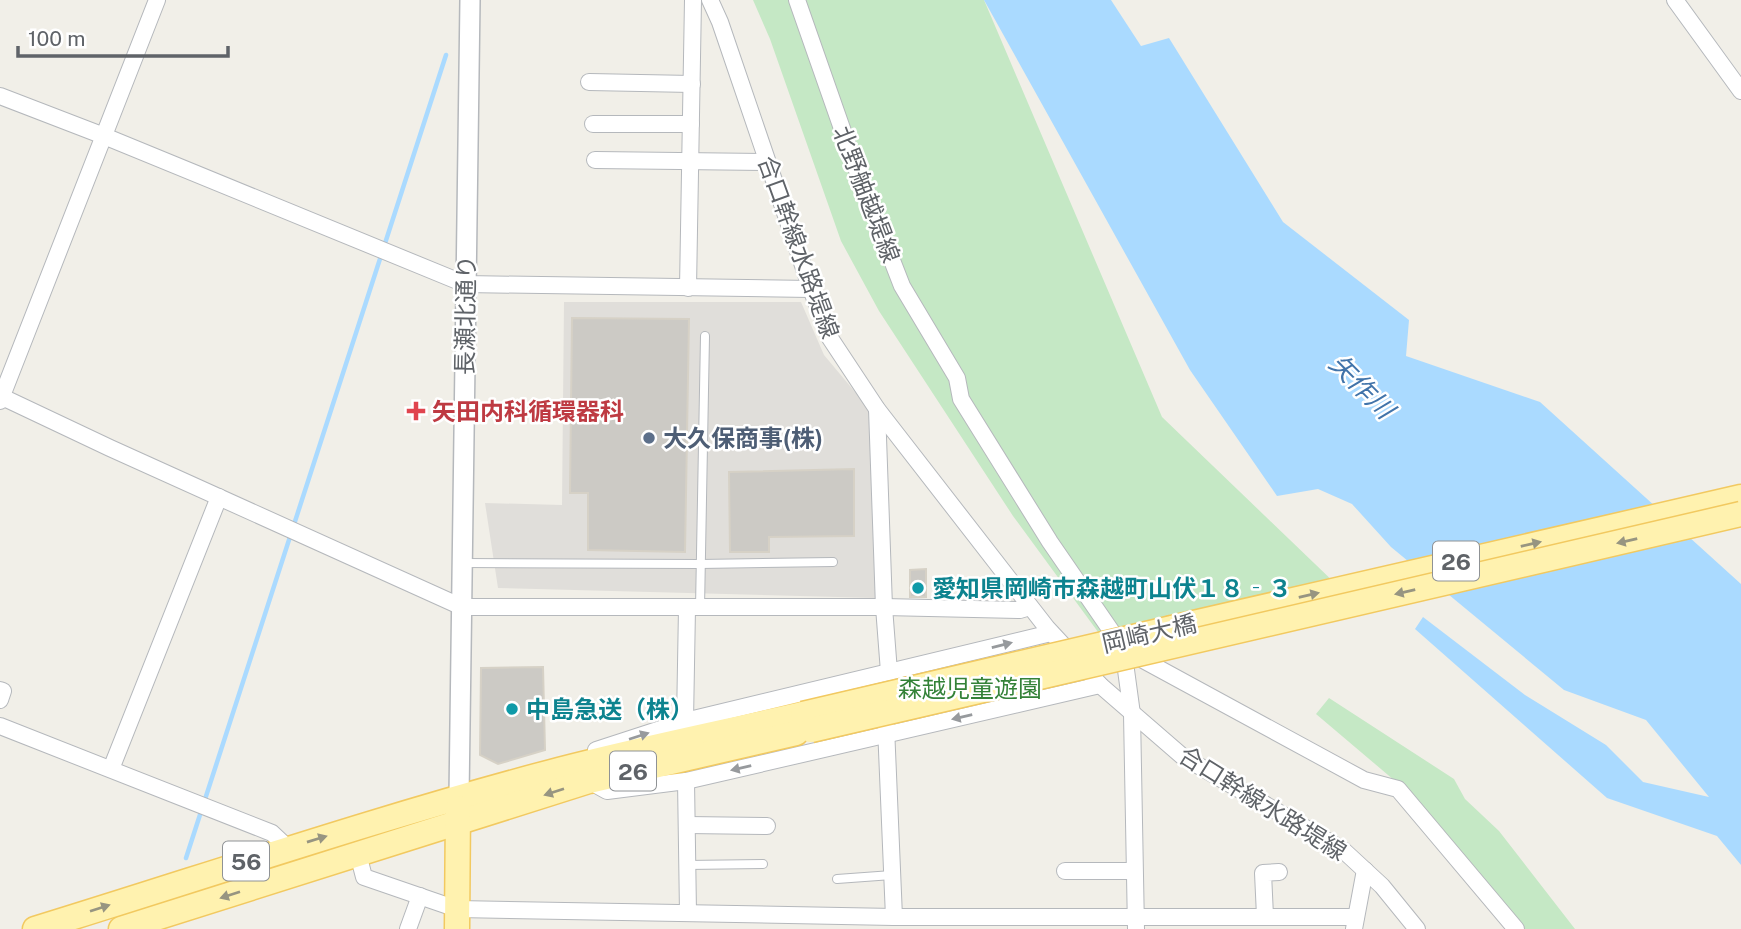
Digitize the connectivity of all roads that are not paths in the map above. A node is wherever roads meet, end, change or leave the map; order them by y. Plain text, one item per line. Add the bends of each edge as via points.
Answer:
1 (157, 0) edge
2 (470, 0) edge
3 (693, 0) edge
4 (710, 0) edge
5 (797, 0) edge
6 (1675, 0) edge
7 (589, 82) dead end
8 (692, 84) junction
9 (1741, 91) edge
10 (0, 96) edge
11 (593, 124) dead end
12 (691, 124) junction
13 (104, 136) junction
14 (595, 160) dead end
15 (690, 161) junction
16 (766, 162) junction
17 (465, 285) junction
18 (688, 288) junction
19 (811, 289) junction
20 (705, 336) dead end
21 (1, 398) edge
22 (877, 409) junction
23 (219, 497) junction
24 (1741, 497) edge
25 (1741, 514) edge
26 (833, 562) dead end
27 (463, 563) junction
28 (700, 564) junction
29 (462, 607) junction
30 (884, 607) junction
31 (1030, 607) junction
32 (694, 608) junction
33 (1051, 633) junction
34 (1123, 648) junction
35 (885, 673) junction
36 (1100, 685) junction
37 (0, 690) edge
38 (0, 700) edge
39 (1132, 714) junction
40 (685, 721) junction
41 (807, 722) junction
42 (0, 726) edge
43 (887, 734) junction
44 (111, 769) junction
45 (554, 771) junction
46 (589, 781) junction
47 (686, 781) junction
48 (459, 797) junction
49 (458, 823) junction
50 (687, 825) junction
51 (767, 826) dead end
52 (288, 848) junction
53 (358, 854) junction
54 (686, 864) junction
55 (763, 864) dead end
56 (1365, 870) junction
57 (1065, 871) dead end
58 (1134, 871) junction
59 (1279, 872) dead end
60 (892, 875) junction
61 (836, 879) dead end
62 (420, 896) junction
63 (1265, 916) junction
64 (894, 917) junction
65 (678, 918) edge
66 (457, 919) edge
67 (781, 921) edge
68 (1136, 922) edge
69 (164, 923) edge
70 (1012, 923) edge
71 (1232, 923) edge
72 (1355, 923) edge
73 (35, 929) edge
74 (121, 929) edge
75 (408, 929) edge
76 (1417, 929) edge
77 (1516, 929) edge

1 - 13 street
2 - 17 street, 長瀬北通り
3 - 8 street
4 - 16 street, 合口幹線水路堤線
5 - 34 street, 北野舳越堤線 via 902,286 957,378 961,398 1050,542
6 - 9 street
7 - 8 street
8 - 12 street
10 - 13 street
11 - 12 street
12 - 15 street
13 - 17 street
13 - 21 street
14 - 15 street
15 - 16 street
15 - 18 street
16 - 19 street, 合口幹線水路堤線
17 - 18 street
17 - 27 street, 長瀬北通り
18 - 19 street
19 - 22 street, 合口幹線水路堤線 via 830,338
20 - 28 lane
21 - 23 street
22 - 30 street
22 - 31 street, 合口幹線水路堤線
23 - 29 street
23 - 44 street
41 -> 24 main road, 岡崎大橋 / 26, bridge via 1340,588
25 -> 41 main road, 岡崎大橋 / 26, bridge
26 - 28 lane
27 - 28 lane
27 - 29 street, 長瀬北通り
28 - 32 lane
29 - 32 street
29 - 48 street, 長瀬北通り
30 - 31 street
30 - 32 street
30 - 35 street
31 - 33 street, 合口幹線水路堤線
32 - 40 street
35 -> 33 street
33 - 36 street, 合口幹線水路堤線
34 - 39 street
34 - 77 street via 1364,780 1398,789
35 - 40 street
35 - 43 street
36 - 39 street, 合口幹線水路堤線
36 -> 43 street
37 - 38 street
39 - 56 street, 合口幹線水路堤線 via 1182,756 1343,850
39 - 58 street
45 -> 40 street via 582,755
41 - 45 main road, 26
41 - 46 main road, 26
42 - 44 street
43 -> 47 street
43 - 60 street
44 - 52 street via 272,833
45 - 48 main road, 26
46 - 47 street via 607,791
46 -> 49 main road, 26
47 - 50 street
48 - 49 main road
52 -> 48 main road, 56
49 - 53 main road, 56
49 - 66 main road
50 - 51 street
50 - 54 street
73 -> 52 main road, 56
53 - 62 street via 364,877
53 -> 69 main road, 56
54 - 55 lane
54 - 65 street
56 - 72 street
56 - 76 street, 合口幹線水路堤線
57 - 58 street
58 - 68 street
59 - 63 street via 1264,873
60 - 61 lane
60 - 64 street
62 - 66 street
62 - 75 street
63 - 71 street
63 - 72 street
64 - 67 street
64 - 70 street
65 - 66 street
65 - 67 street
68 - 70 street
68 - 71 street
69 - 74 main road, 56

